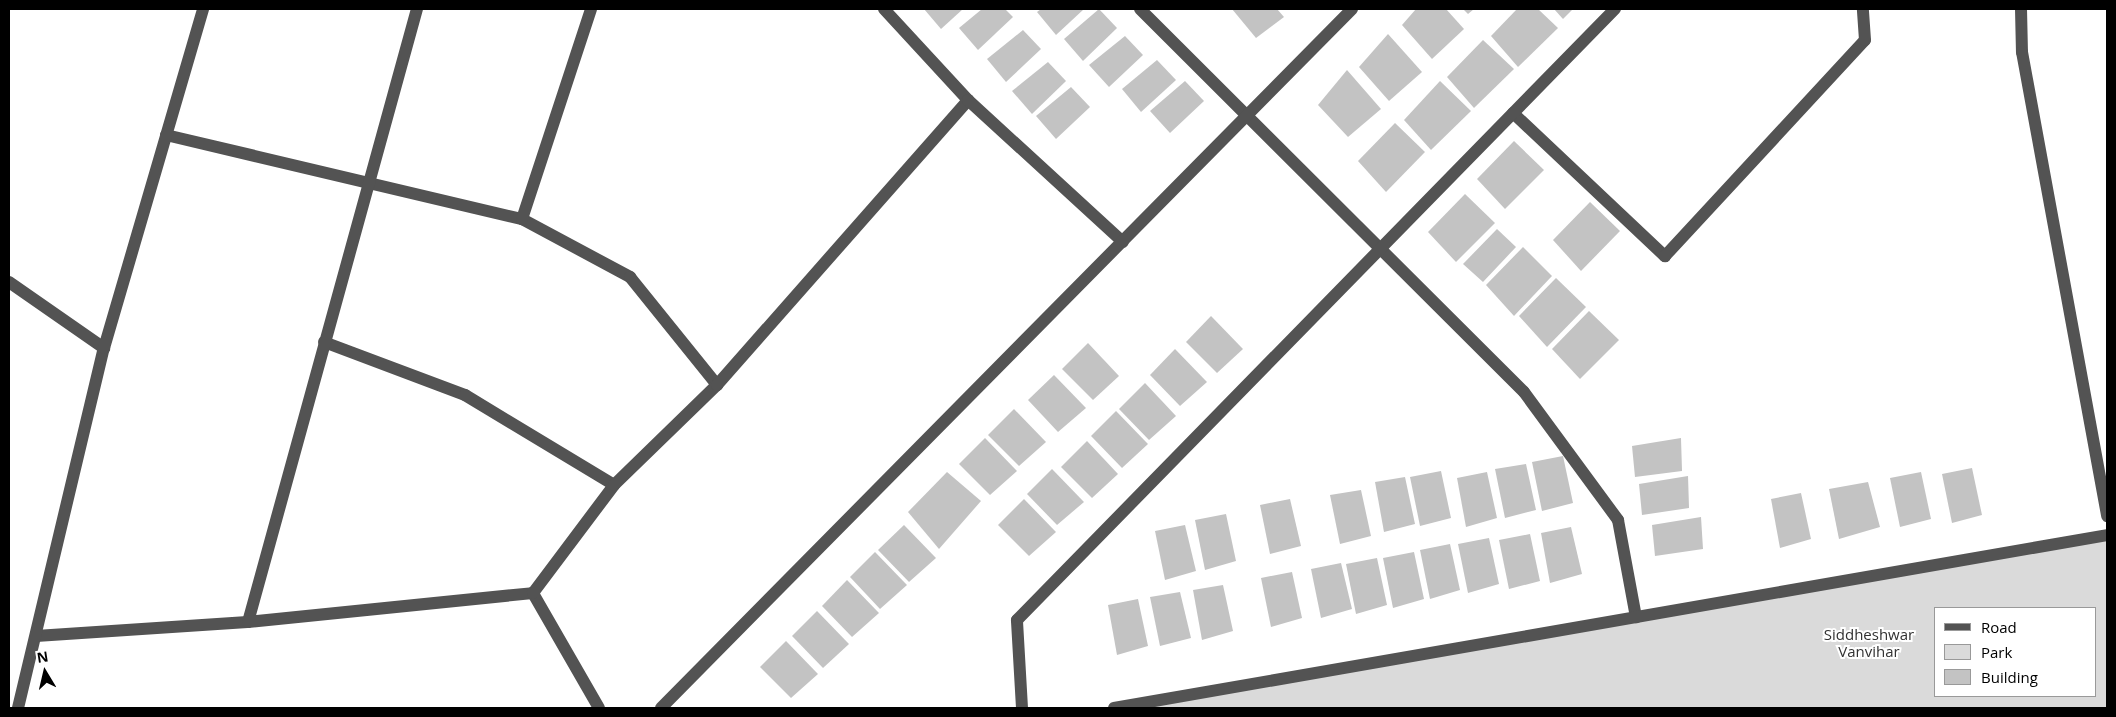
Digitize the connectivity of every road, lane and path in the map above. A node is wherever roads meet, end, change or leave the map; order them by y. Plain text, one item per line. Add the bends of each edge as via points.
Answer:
1 (203, 9) edge
2 (417, 9) edge
3 (591, 9) edge
4 (884, 9) edge
5 (1140, 9) edge
6 (1352, 9) edge
7 (1615, 9) edge
8 (1864, 9) edge
9 (2021, 9) edge
10 (968, 100) junction
11 (1513, 113) junction
12 (1248, 116) junction
13 (166, 135) junction
14 (368, 183) junction
15 (522, 219) junction
16 (1123, 242) junction
17 (1380, 249) junction
18 (9, 282) edge
19 (324, 342) junction
20 (104, 348) junction
21 (717, 385) junction
22 (614, 485) junction
23 (2107, 516) edge
24 (2107, 535) edge
25 (533, 593) junction
26 (1636, 617) junction
27 (248, 622) junction
28 (36, 636) junction
29 (18, 708) edge
30 (599, 708) edge
31 (660, 708) edge
32 (1022, 708) edge
33 (1114, 708) edge

1 - 13 street
2 - 14 street
3 - 15 street
4 - 10 street
5 - 12 street
6 - 12 street
7 - 11 street
8 - 11 street via 1865,40 1664,256
9 - 23 street via 2022,52
10 - 16 street
10 - 21 street
11 - 17 street
12 - 16 street
12 - 17 street
13 - 14 street
13 - 20 street
14 - 15 street
14 - 19 street
15 - 21 street via 630,277
16 - 31 street
17 - 26 street via 1524,392 1618,520
17 - 32 street via 1017,620
18 - 20 street
19 - 22 street via 466,395
19 - 27 street
20 - 28 street
21 - 22 street
22 - 25 street
24 - 26 street
25 - 27 street
25 - 30 street
26 - 33 street
27 - 28 street
28 - 29 street

